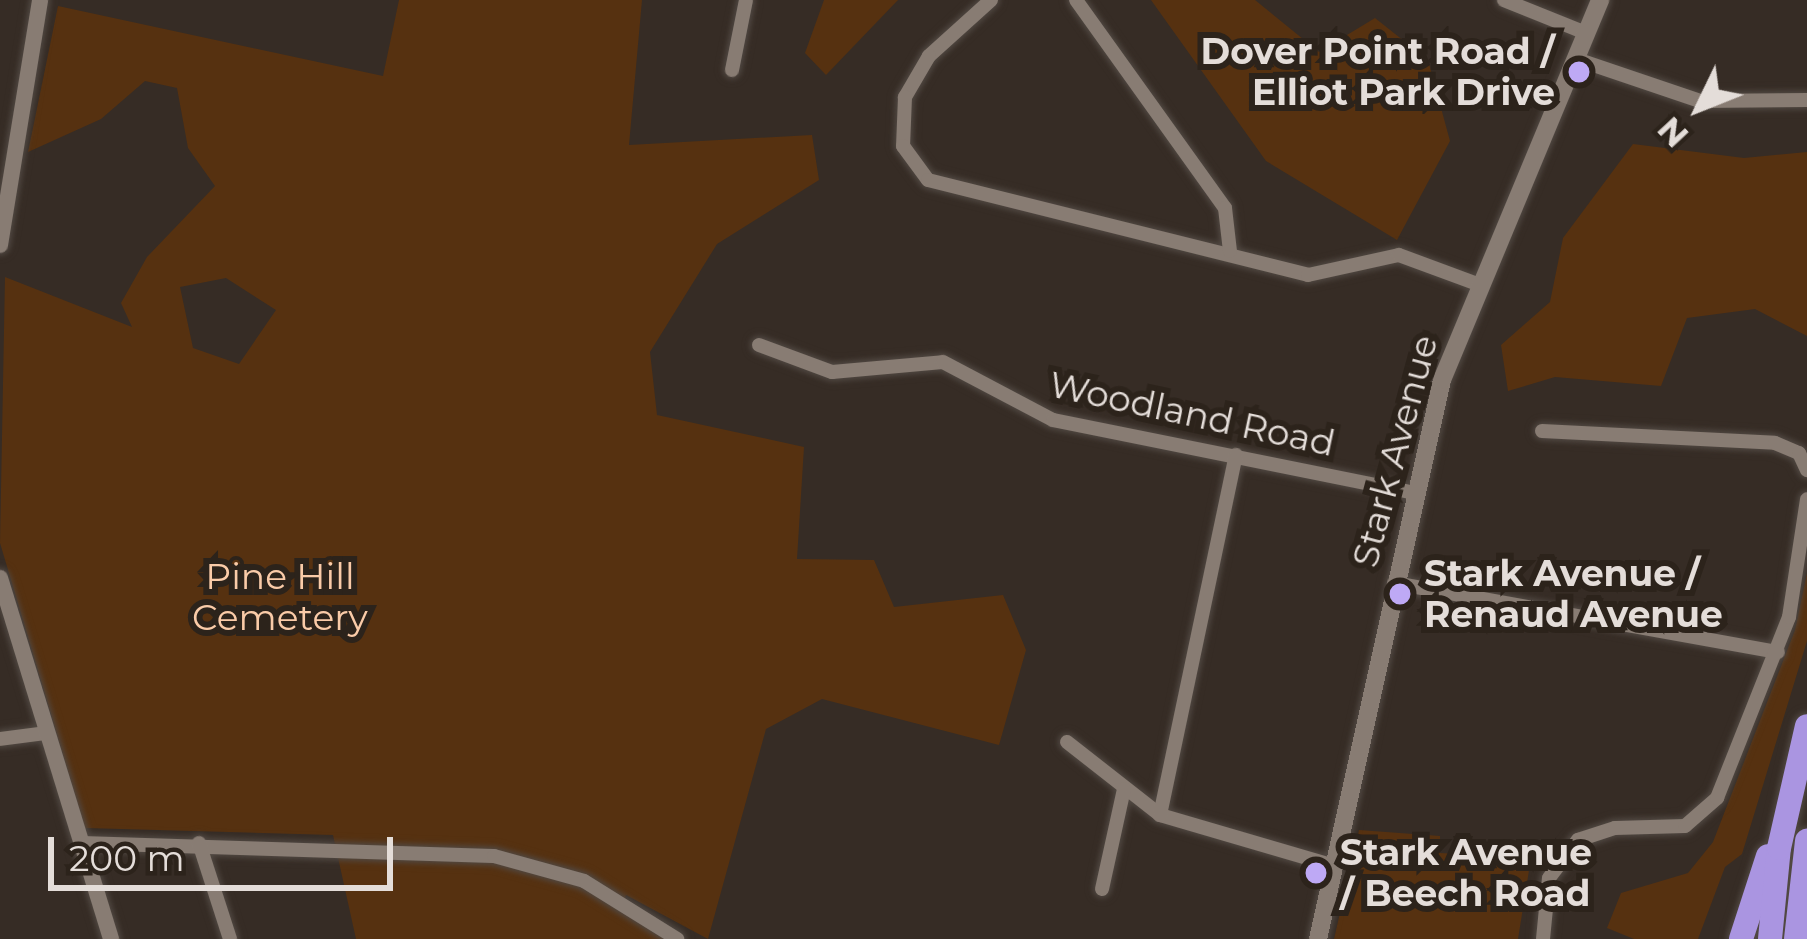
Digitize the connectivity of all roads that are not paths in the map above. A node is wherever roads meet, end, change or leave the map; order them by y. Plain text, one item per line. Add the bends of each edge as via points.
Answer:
1 (40, 0) edge
2 (746, 0) edge
3 (991, 0) edge
4 (1076, 0) edge
5 (1504, 0) edge
6 (1600, 0) edge
7 (1586, 33) junction
8 (1576, 59) junction
9 (732, 70) dead end
10 (1807, 100) edge
11 (6, 184) edge
12 (0, 245) edge
13 (1230, 251) junction
14 (1480, 285) junction
15 (759, 345) dead end
16 (1542, 430) dead end
17 (1236, 454) junction
18 (1805, 465) edge
19 (1414, 493) junction
20 (1807, 499) edge
21 (0, 578) edge
22 (1394, 584) junction
23 (1778, 652) junction
24 (1807, 726) edge
25 (46, 733) junction
26 (0, 739) edge
27 (1066, 742) dead end
28 (1124, 789) junction
29 (1788, 806) junction
30 (1160, 815) junction
31 (1807, 841) edge
32 (81, 843) junction
33 (199, 843) junction
34 (1334, 866) junction
35 (1102, 889) dead end
36 (1544, 932) edge
37 (110, 939) edge
38 (230, 939) edge
39 (677, 939) edge
40 (1318, 939) edge
41 (1741, 939) edge
42 (1770, 939) edge
43 (1796, 939) edge

1 - 11 street
2 - 9 street
3 - 13 street via 910,83 900,132 916,171 942,187
4 - 13 street via 1225,208
5 - 7 street
6 - 7 main road, Stark Avenue
7 - 8 main road, Stark Avenue
8 - 10 street via 1700,101
8 - 14 main road, Stark Avenue
11 - 12 street
13 - 14 street via 1321,276 1399,255
14 - 19 main road, Stark Avenue via 1442,380
15 - 17 street, Woodland Road via 832,372 943,362 1039,416
16 - 18 street via 1775,443
17 - 19 street, Woodland Road
17 - 30 street
19 - 22 main road, Stark Avenue
20 - 23 street
21 - 25 street
22 - 23 street
22 - 34 main road, Stark Avenue
23 - 36 street via 1709,809 1685,826 1615,828 1578,840 1553,868
24 - 29 highway
25 - 26 street
25 - 32 street
27 - 28 street
28 - 30 street
28 - 35 street
29 - 41 highway
29 - 42 highway
30 - 34 street
31 - 43 highway
32 - 33 street
32 - 37 street
33 - 38 street
33 - 39 street via 534,862 584,881
34 - 40 main road, Stark Avenue

